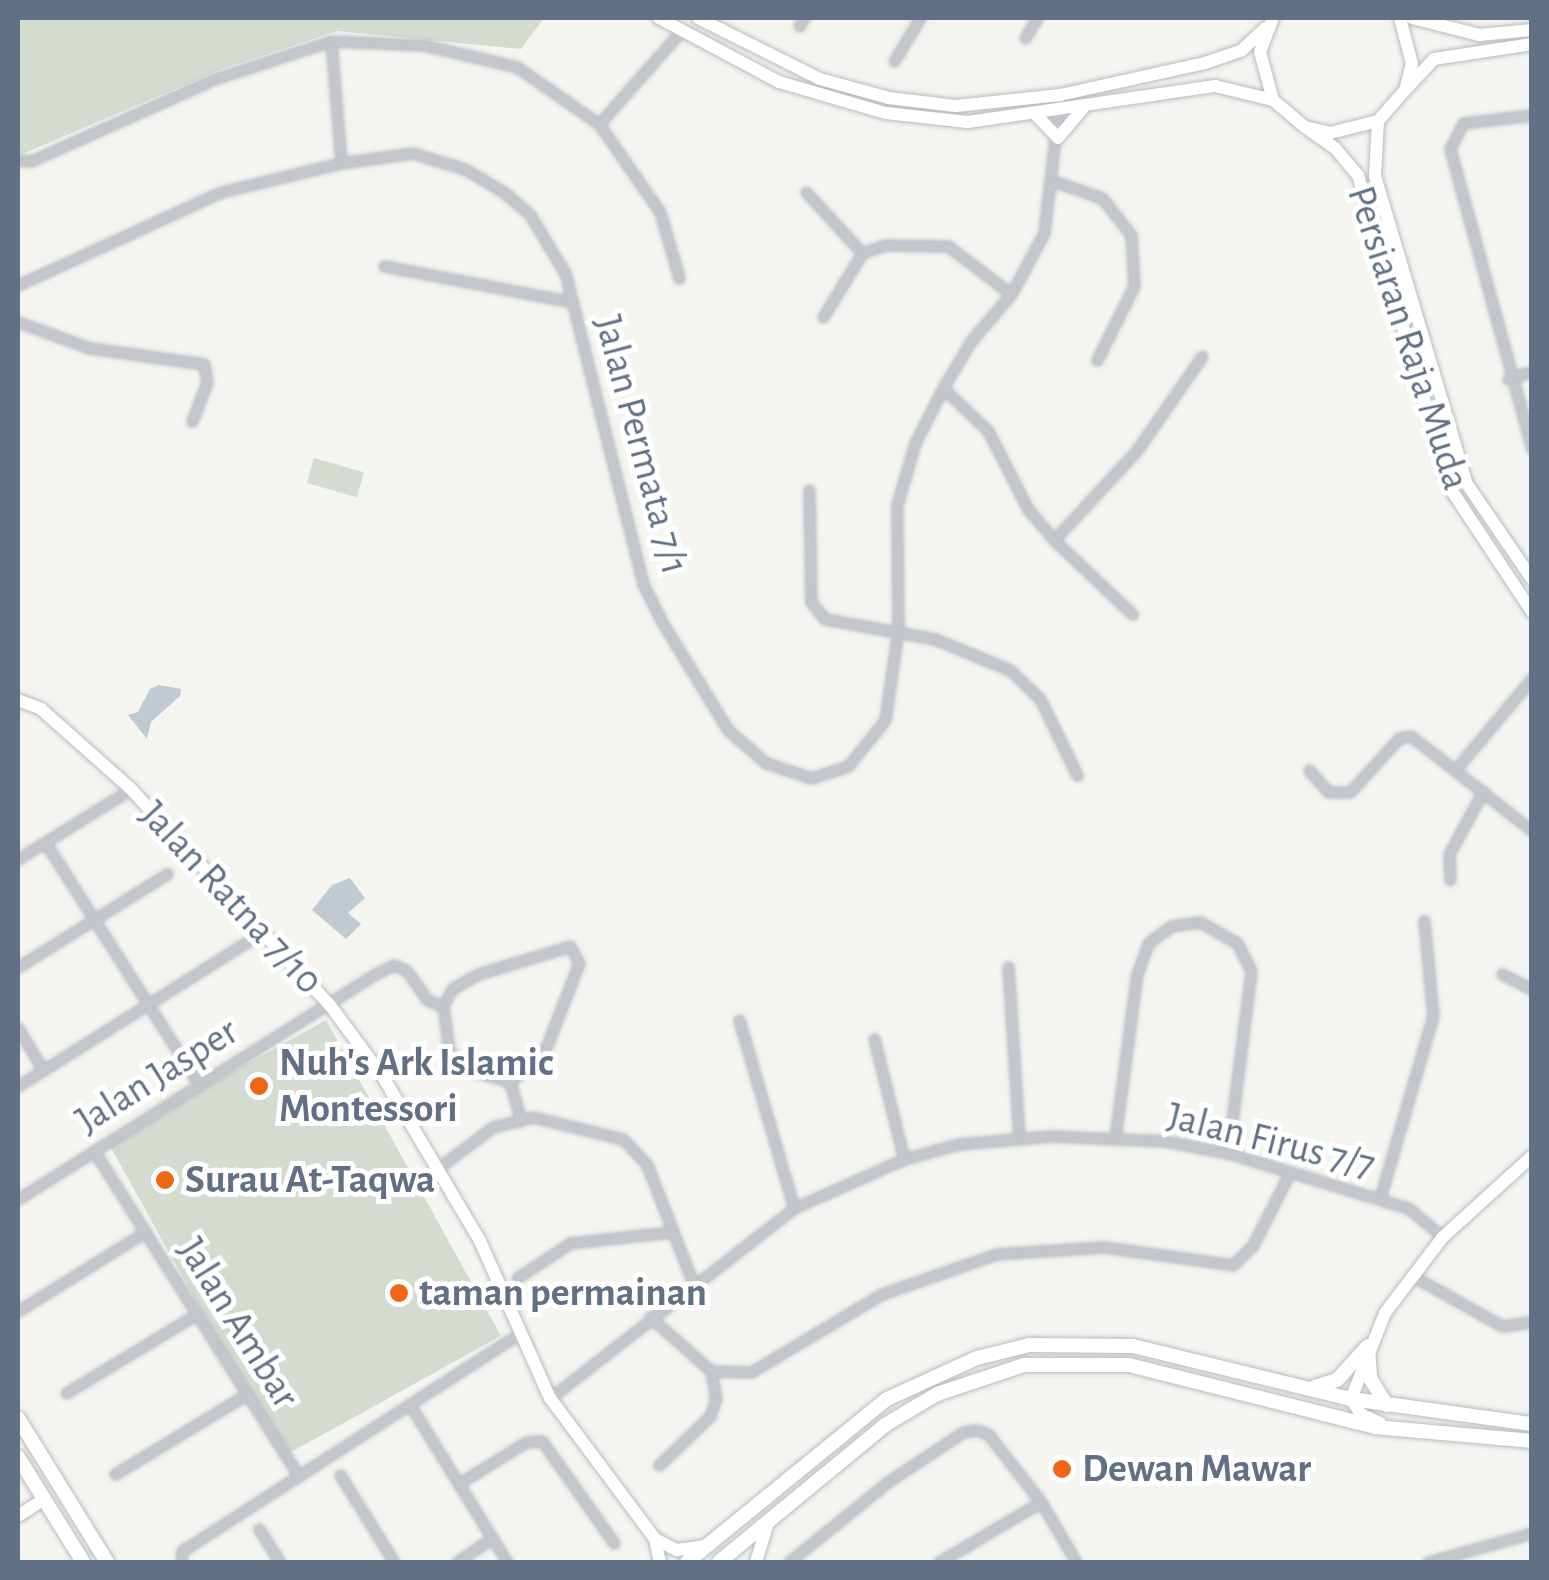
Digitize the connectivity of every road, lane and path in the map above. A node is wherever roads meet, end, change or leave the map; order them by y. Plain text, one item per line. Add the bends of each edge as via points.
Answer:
1 (659, 18) edge
2 (698, 18) edge
3 (920, 18) edge
4 (1037, 18) edge
5 (1400, 18) edge
6 (1412, 18) edge
7 (1270, 23) edge
8 (682, 30) junction
9 (1532, 30) edge
10 (1025, 38) dead end
11 (331, 41) junction
12 (1532, 44) edge
13 (894, 61) dead end
14 (1405, 90) junction
15 (1060, 95) junction
16 (1272, 100) junction
17 (1084, 107) junction
18 (1060, 110) junction
19 (1037, 116) junction
20 (1532, 116) edge
21 (1378, 121) junction
22 (598, 124) junction
23 (1305, 127) junction
24 (1058, 138) junction
25 (18, 160) edge
26 (341, 162) junction
27 (1053, 181) junction
28 (806, 192) dead end
29 (862, 253) junction
30 (384, 266) dead end
31 (679, 278) dead end
32 (18, 285) edge
33 (1012, 294) junction
34 (573, 302) junction
35 (823, 317) dead end
36 (18, 322) edge
37 (1202, 356) dead end
38 (1097, 360) dead end
39 (1532, 371) edge
40 (1508, 379) junction
41 (943, 388) junction
42 (192, 421) dead end
43 (1532, 449) edge
44 (809, 490) dead end
45 (1054, 540) junction
46 (1529, 575) edge
47 (1532, 612) edge
48 (1132, 614) dead end
49 (898, 630) junction
50 (1532, 678) edge
51 (18, 700) edge
52 (1456, 769) junction
53 (1309, 770) dead end
54 (1077, 774) dead end
55 (131, 789) junction
56 (1482, 791) junction
57 (1531, 829) edge
58 (45, 842) junction
59 (18, 858) edge
60 (168, 874) dead end
61 (1450, 880) dead end
62 (94, 920) junction
63 (1424, 920) dead end
64 (264, 931) junction
65 (18, 967) edge
66 (1008, 967) dead end
67 (1502, 974) dead end
68 (1532, 989) edge
69 (148, 1004) junction
70 (329, 1004) junction
71 (444, 1006) junction
72 (738, 1020) dead end
73 (18, 1028) edge
74 (874, 1039) dead end
75 (43, 1070) junction
76 (510, 1082) junction
77 (199, 1085) junction
78 (18, 1086) edge
79 (521, 1120) junction
80 (1018, 1138) junction
81 (1115, 1138) junction
82 (94, 1151) junction
83 (1228, 1153) junction
84 (1532, 1156) edge
85 (904, 1159) junction
86 (438, 1168) junction
87 (1290, 1172) junction
88 (1380, 1198) junction
89 (18, 1199) edge
90 (794, 1208) junction
91 (145, 1232) junction
92 (670, 1232) junction
93 (1443, 1237) junction
94 (1411, 1275) junction
95 (518, 1278) dead end
96 (693, 1282) junction
97 (18, 1311) edge
98 (197, 1314) junction
99 (650, 1317) junction
100 (1532, 1322) edge
101 (519, 1334) junction
102 (1368, 1346) junction
103 (711, 1370) junction
104 (1310, 1388) junction
105 (66, 1393) dead end
106 (247, 1394) junction
107 (550, 1398) junction
108 (1352, 1400) junction
109 (410, 1405) junction
110 (1387, 1405) junction
111 (18, 1418) edge
112 (1532, 1424) edge
113 (1392, 1429) junction
114 (1532, 1440) edge
115 (18, 1457) edge
116 (659, 1464) dead end
117 (116, 1474) dead end
118 (340, 1475) dead end
119 (300, 1476) junction
120 (458, 1484) junction
121 (44, 1500) junction
122 (1041, 1502) junction
123 (18, 1516) edge
124 (772, 1518) junction
125 (259, 1529) dead end
126 (1532, 1533) edge
127 (492, 1538) junction
128 (655, 1539) junction
129 (614, 1543) dead end
130 (708, 1545) junction
131 (962, 1548) junction
132 (182, 1557) edge
133 (83, 1562) edge
134 (107, 1562) edge
135 (280, 1562) edge
136 (394, 1562) edge
137 (457, 1562) edge
138 (506, 1562) edge
139 (660, 1562) edge
140 (687, 1562) edge
141 (720, 1562) edge
142 (738, 1562) edge
143 (756, 1562) edge
144 (789, 1562) edge
145 (939, 1562) edge
146 (970, 1562) edge
147 (1076, 1562) edge
148 (1428, 1562) edge

1 - 8 main road
2 - 15 main road via 820,78 888,98 956,106
3 - 13 street
4 - 10 street
5 - 14 main road via 1412,64
6 - 9 main road via 1479,35
7 - 15 main road via 1242,50 1206,63
7 - 16 main road via 1261,64
8 - 19 main road via 779,82 886,113 968,122
8 - 22 street
11 - 22 street via 424,45 496,61 538,80
11 - 25 street via 214,80 31,161
11 - 26 street
12 - 14 main road via 1434,59
14 - 21 main road
15 - 18 street, Jalan Permata 7/1
16 - 17 main road via 1215,86
16 - 23 main road, Persiaran Raja Muda
17 - 18 main road
17 - 24 main road
18 - 19 main road
18 - 24 street, Jalan Permata 7/1
19 - 24 main road
20 - 40 street via 1463,124 1450,142
21 - 23 main road via 1330,134
21 - 46 main road, Persiaran Raja Muda via 1375,176 1467,484
22 - 31 street via 660,212
23 - 47 main road, Persiaran Raja Muda via 1358,174 1450,488
24 - 27 street, Jalan Permata 7/1
26 - 32 street, Jalan Permata 7/1 via 221,192
26 - 34 street, Jalan Permata 7/1 via 412,153 465,169 530,215 565,273
27 - 33 street, Jalan Permata 7/1 via 1044,233
27 - 38 street via 1102,198 1131,235 1134,286
28 - 29 street
29 - 33 street via 884,245 948,246
29 - 35 street
30 - 34 street
33 - 41 street, Jalan Permata 7/1 via 970,342
34 - 49 street, Jalan Permata 7/1 via 642,584 728,730 791,775 811,778 848,766 885,720
36 - 42 street via 90,348 204,364 207,382
37 - 45 street via 1137,450
39 - 40 street
40 - 43 street
41 - 45 street via 988,431 1028,508
41 - 49 street, Jalan Permata 7/1 via 915,443 896,504
44 - 49 street via 811,602 839,625
45 - 48 street
49 - 54 street via 1010,670 1047,711
50 - 52 street
51 - 55 main road, Jalan Ratna 7/10 via 41,709
52 - 53 street via 1404,736 1350,792 1328,792
52 - 56 street
55 - 58 street
55 - 64 main road, Jalan Ratna 7/10
56 - 57 street
56 - 61 street via 1449,854
58 - 59 street
58 - 62 street
60 - 62 street
62 - 65 street
62 - 69 street
63 - 88 street via 1433,1016
64 - 69 street
64 - 70 main road, Jalan Ratna 7/10
66 - 80 street
67 - 68 street
69 - 75 street
69 - 77 street
70 - 71 street, Jalan Jasper via 394,966 406,970 427,1000
70 - 77 street, Jalan Jasper
70 - 86 main road, Jalan Ratna 7/10
71 - 76 street via 449,1050 468,1070
71 - 76 street via 452,990 478,974 559,946 579,952 546,1050
72 - 90 street
73 - 75 street
74 - 85 street
75 - 78 street
76 - 79 street
77 - 82 street, Jalan Jasper
79 - 86 street via 493,1128
79 - 92 street via 562,1120 636,1146
80 - 81 street, Jalan Firus 7/7
80 - 85 street, Jalan Firus 7/7
81 - 83 street, Jalan Firus 7/7
81 - 83 street via 1136,974 1148,943 1171,926 1200,922 1237,942 1251,971
82 - 89 street, Jalan Jasper
82 - 91 street, Jalan Ambar
83 - 87 street, Jalan Firus 7/7
84 - 93 main road
85 - 90 street, Jalan Firus 7/7
86 - 101 main road, Jalan Ratna 7/10 via 480,1241
87 - 88 street, Jalan Firus 7/7
87 - 103 street via 1253,1245 1233,1264 1104,1247 996,1254 882,1294 751,1372
88 - 93 street, Jalan Firus 7/7 via 1408,1208
90 - 96 street, Jalan Firus 7/7
91 - 97 street
91 - 98 street, Jalan Ambar
92 - 95 street via 570,1243
92 - 96 street
93 - 94 main road
94 - 100 street via 1502,1326
94 - 102 main road
96 - 99 street, Jalan Firus 7/7
98 - 105 street
98 - 106 street, Jalan Ambar
99 - 103 street
99 - 107 street, Jalan Firus 7/7
101 - 107 main road, Jalan Ratna 7/10
101 - 109 street
102 - 104 main road via 1337,1380
102 - 108 main road
102 - 110 main road via 1370,1378
103 - 116 street via 716,1398 710,1416
104 - 108 main road
104 - 130 main road via 1133,1346 1072,1341 977,1358 887,1399
106 - 117 street
106 - 119 street, Jalan Ambar
107 - 128 main road, Jalan Ratna 7/10
108 - 110 main road
108 - 113 main road via 1360,1414
109 - 119 street
109 - 120 street
110 - 112 main road
111 - 134 main road
113 - 114 main road
113 - 124 main road via 1129,1365 1024,1365 937,1394 885,1425
115 - 121 main road
118 - 136 street
119 - 132 street
120 - 127 street
120 - 129 street via 526,1442 542,1441
121 - 123 main road
121 - 133 main road
122 - 131 street
122 - 144 street via 988,1434 963,1432 889,1480
122 - 147 street
124 - 141 main road
124 - 143 main road
125 - 135 street
126 - 148 street
127 - 137 street
127 - 138 street
128 - 130 main road via 677,1550
128 - 139 main road, Jalan Ratna 7/10
130 - 140 main road
131 - 145 street
131 - 146 street
141 - 142 main road

